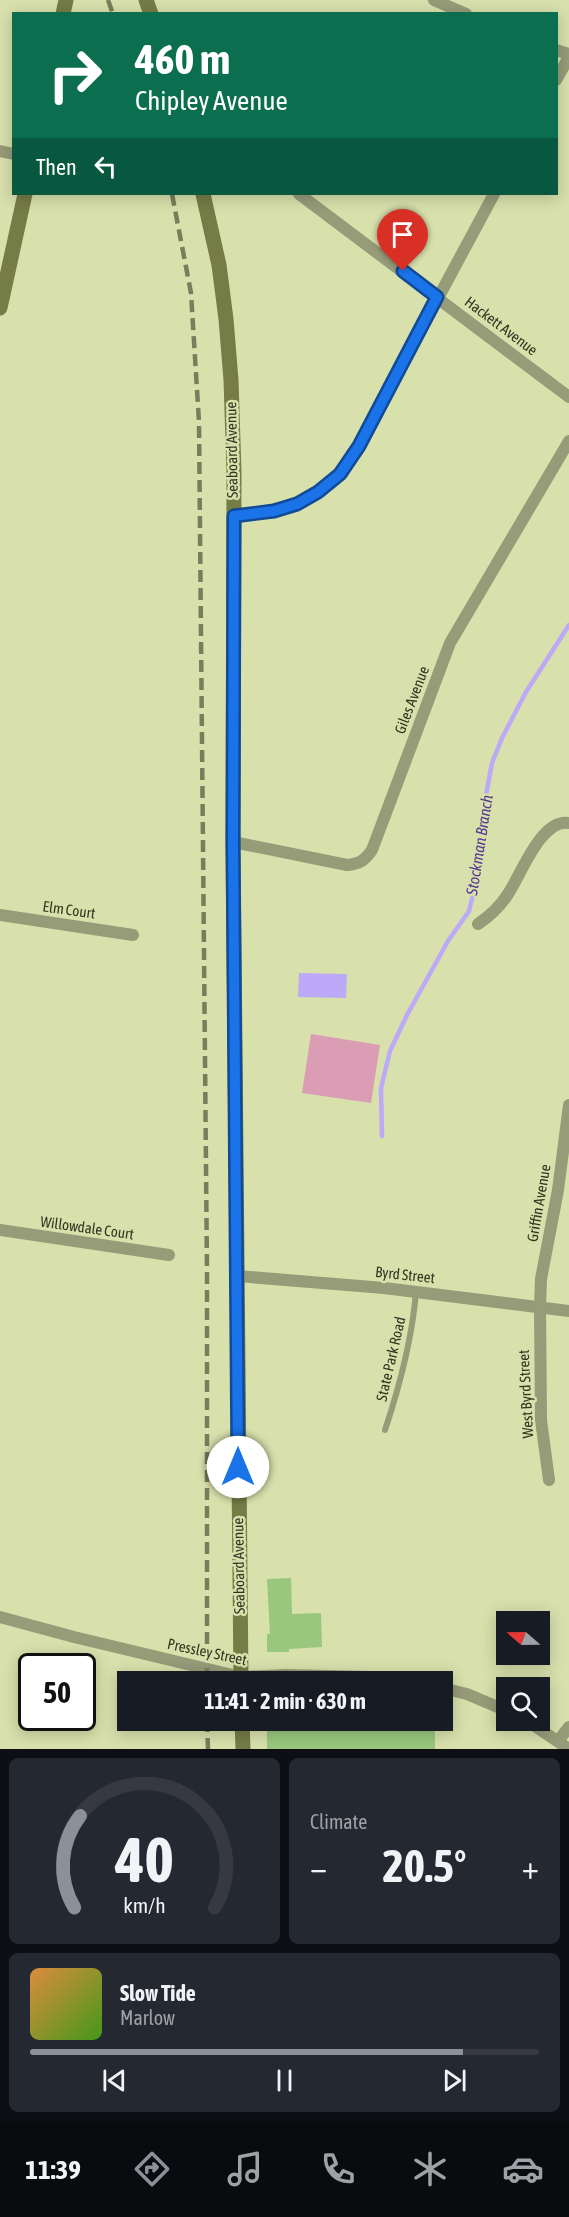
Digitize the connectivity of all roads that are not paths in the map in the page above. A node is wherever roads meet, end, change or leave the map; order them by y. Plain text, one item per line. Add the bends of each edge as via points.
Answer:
1 (434, 0) edge
2 (461, 12) edge
3 (569, 56) edge
4 (558, 76) edge
5 (25, 195) edge
6 (203, 195) edge
7 (300, 195) edge
8 (493, 195) edge
9 (437, 297) junction
10 (0, 308) edge
11 (569, 397) edge
12 (569, 441) edge
13 (234, 516) junction
14 (569, 823) edge
15 (233, 842) junction
16 (0, 915) edge
17 (478, 924) dead end
18 (133, 935) dead end
19 (569, 1105) edge
20 (567, 1136) edge
21 (0, 1230) edge
22 (169, 1254) dead end
23 (237, 1276) junction
24 (416, 1292) junction
25 (540, 1307) junction
26 (569, 1311) edge
27 (385, 1430) dead end
28 (549, 1480) dead end
29 (0, 1617) edge
30 (209, 1671) edge
31 (241, 1671) edge
32 (453, 1691) edge
33 (496, 1706) edge
34 (569, 1728) edge
35 (242, 1731) edge
36 (543, 1731) edge
37 (558, 1741) junction
38 (243, 1749) edge
39 (569, 1749) edge

1 - 2 street
3 - 4 street
5 - 10 main road
6 - 13 main road, Seaboard Avenue via 226,319
7 - 9 street, Hackett Avenue
8 - 9 street
9 - 11 street, Hackett Avenue
9 - 13 street via 359,446 340,474 297,504
12 - 15 street, Giles Avenue via 450,643 366,858 347,865
13 - 15 main road, Seaboard Avenue
14 - 17 street via 561,822 544,835 500,906
15 - 23 main road, Seaboard Avenue
16 - 18 street, Elm Court
19 - 20 street, Griffin Avenue
20 - 25 street, Griffin Avenue via 541,1279
21 - 22 street, Willowdale Court
23 - 24 street, Byrd Street
23 - 31 main road, Seaboard Avenue
24 - 25 street, Byrd Street
24 - 27 lane, State Park Road via 403,1376
25 - 26 street, Byrd Street
25 - 28 street, West Byrd Street via 541,1420
29 - 30 street, Pressley Street
32 - 33 street
34 - 37 street
35 - 38 main road
36 - 37 street
37 - 39 street

